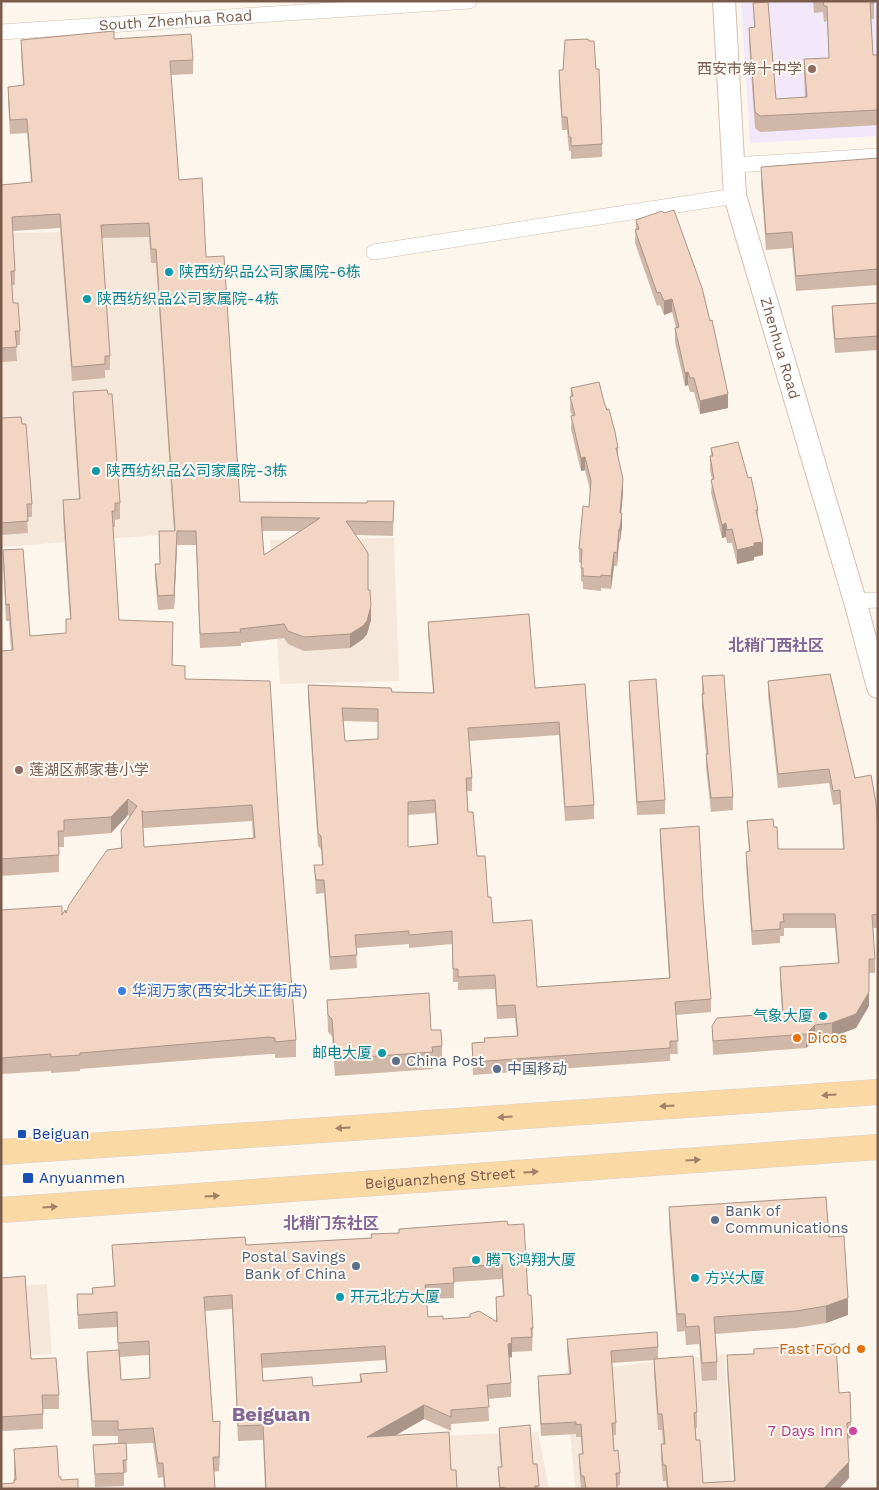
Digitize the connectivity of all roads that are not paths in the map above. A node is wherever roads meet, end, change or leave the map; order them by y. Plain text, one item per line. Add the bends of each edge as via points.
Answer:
1 (469, 1) edge
2 (724, 1) edge
3 (1, 32) edge
4 (878, 156) edge
5 (734, 165) junction
6 (735, 196) junction
7 (374, 252) dead end
8 (878, 600) edge
9 (855, 601) junction
10 (878, 687) edge
11 (878, 1092) edge
12 (878, 1147) edge
13 (1, 1152) edge
14 (1, 1210) edge

1 - 3 street, South Zhenhua Road
2 - 5 street, Zhenhua Road
4 - 5 street
5 - 6 street, Zhenhua Road
6 - 7 street
6 - 9 street, Zhenhua Road
8 - 9 street
9 - 10 street, Zhenhua Road
11 -> 13 main road
14 -> 12 main road, Beiguanzheng Street

